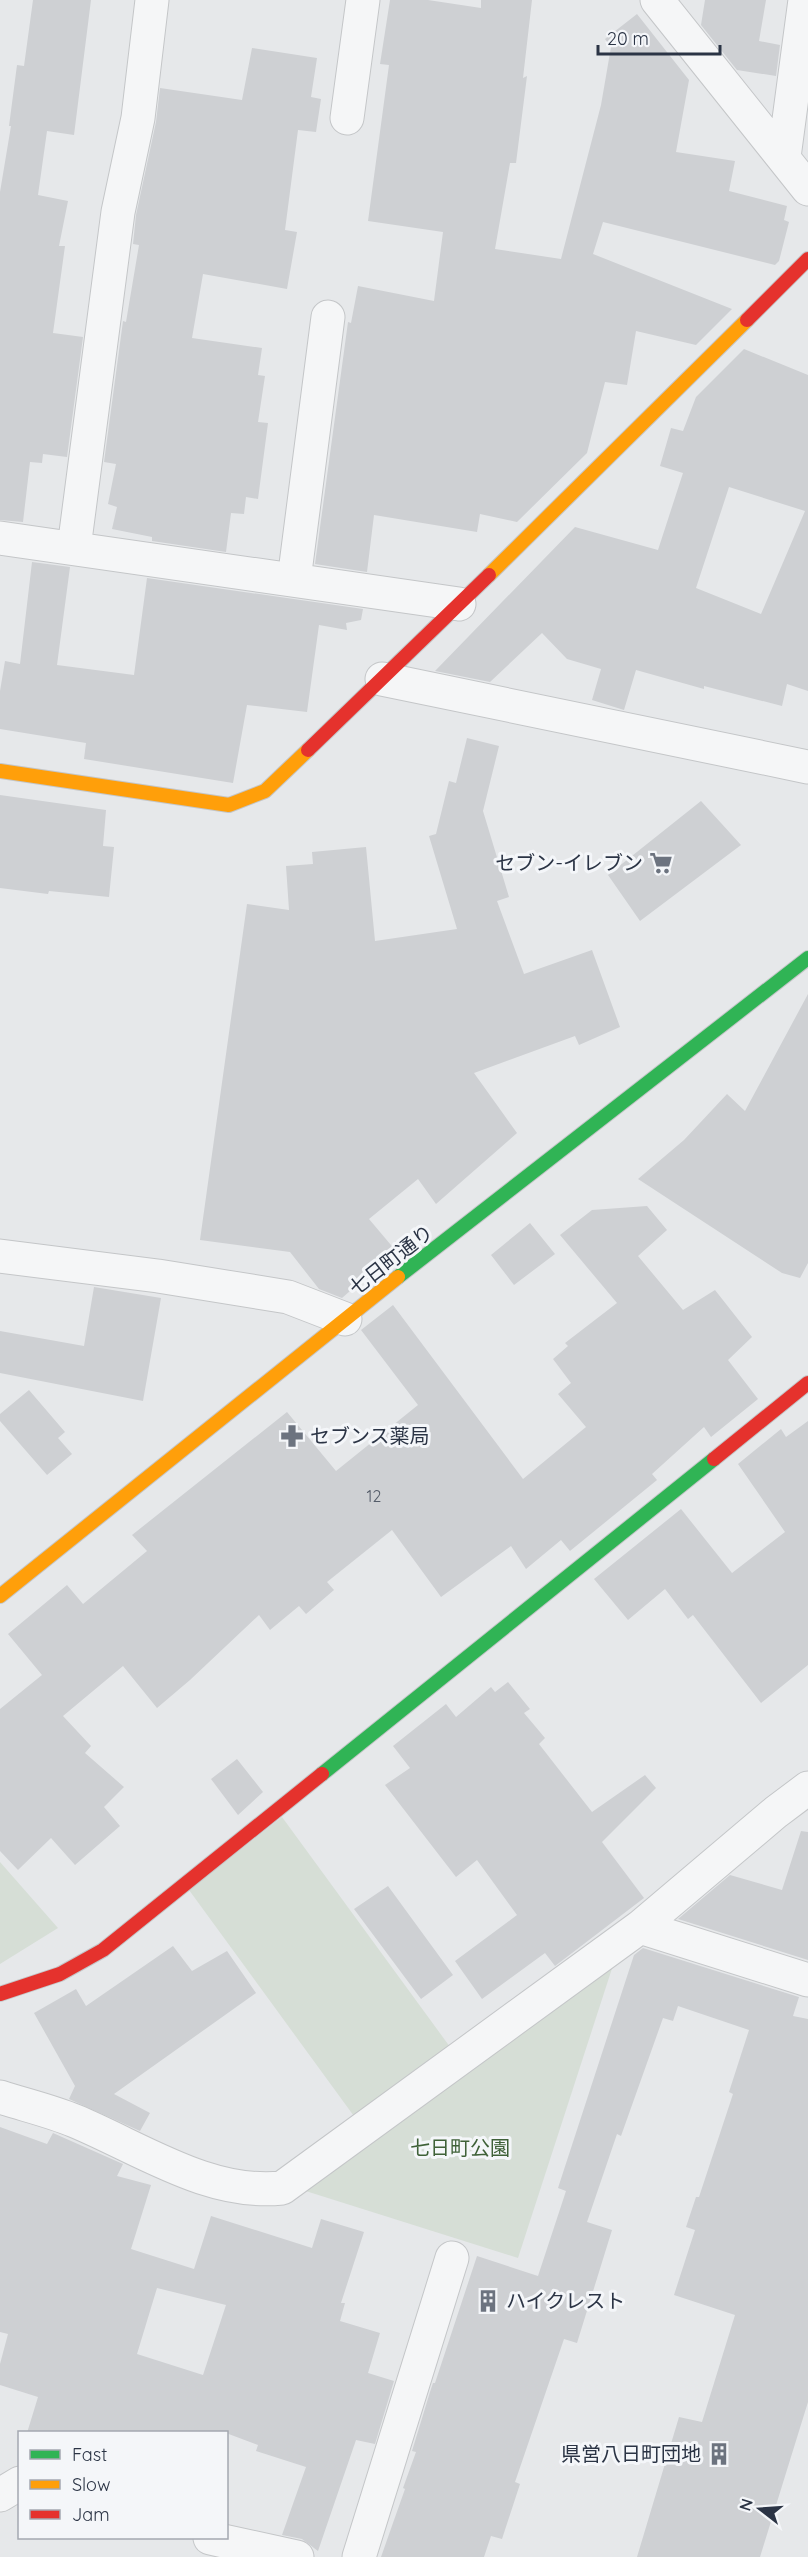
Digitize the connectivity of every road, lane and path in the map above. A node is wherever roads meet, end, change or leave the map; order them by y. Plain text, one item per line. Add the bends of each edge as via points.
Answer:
1 (152, 0) edge
2 (363, 0) edge
3 (657, 0) edge
4 (805, 0) edge
5 (347, 118) dead end
6 (784, 157) junction
7 (808, 189) edge
8 (808, 259) edge
9 (328, 317) dead end
10 (0, 538) edge
11 (74, 548) junction
12 (294, 580) junction
13 (459, 604) junction
14 (382, 679) junction
15 (808, 768) edge
16 (0, 771) edge
17 (808, 958) edge
18 (0, 1256) edge
19 (345, 1319) junction
20 (808, 1383) edge
21 (0, 1596) edge
22 (808, 1788) edge
23 (640, 1927) junction
24 (808, 1980) edge
25 (0, 1994) edge
26 (0, 2097) edge
27 (453, 2258) dead end
28 (0, 2469) edge
29 (18, 2474) edge
30 (18, 2484) edge
31 (0, 2495) edge
32 (215, 2539) edge
33 (297, 2557) edge
34 (359, 2557) edge

1 - 11 street via 138,118 118,212
2 - 5 street
3 - 6 street
4 - 6 street
6 - 7 street
8 - 13 main road
9 - 12 street
10 - 11 street
11 - 12 street
12 - 13 street
13 - 14 main road
14 - 15 street
14 - 16 main road via 265,791 229,806
17 - 19 main road, 七日町通り
18 - 19 street via 288,1297
19 - 21 main road, 七日町通り
20 - 25 main road via 103,1950 60,1974
22 - 23 street
23 - 24 street
23 - 26 street via 282,2188 261,2190 211,2180 73,2121
27 - 34 street
28 - 29 street
30 - 31 street
32 - 33 street

